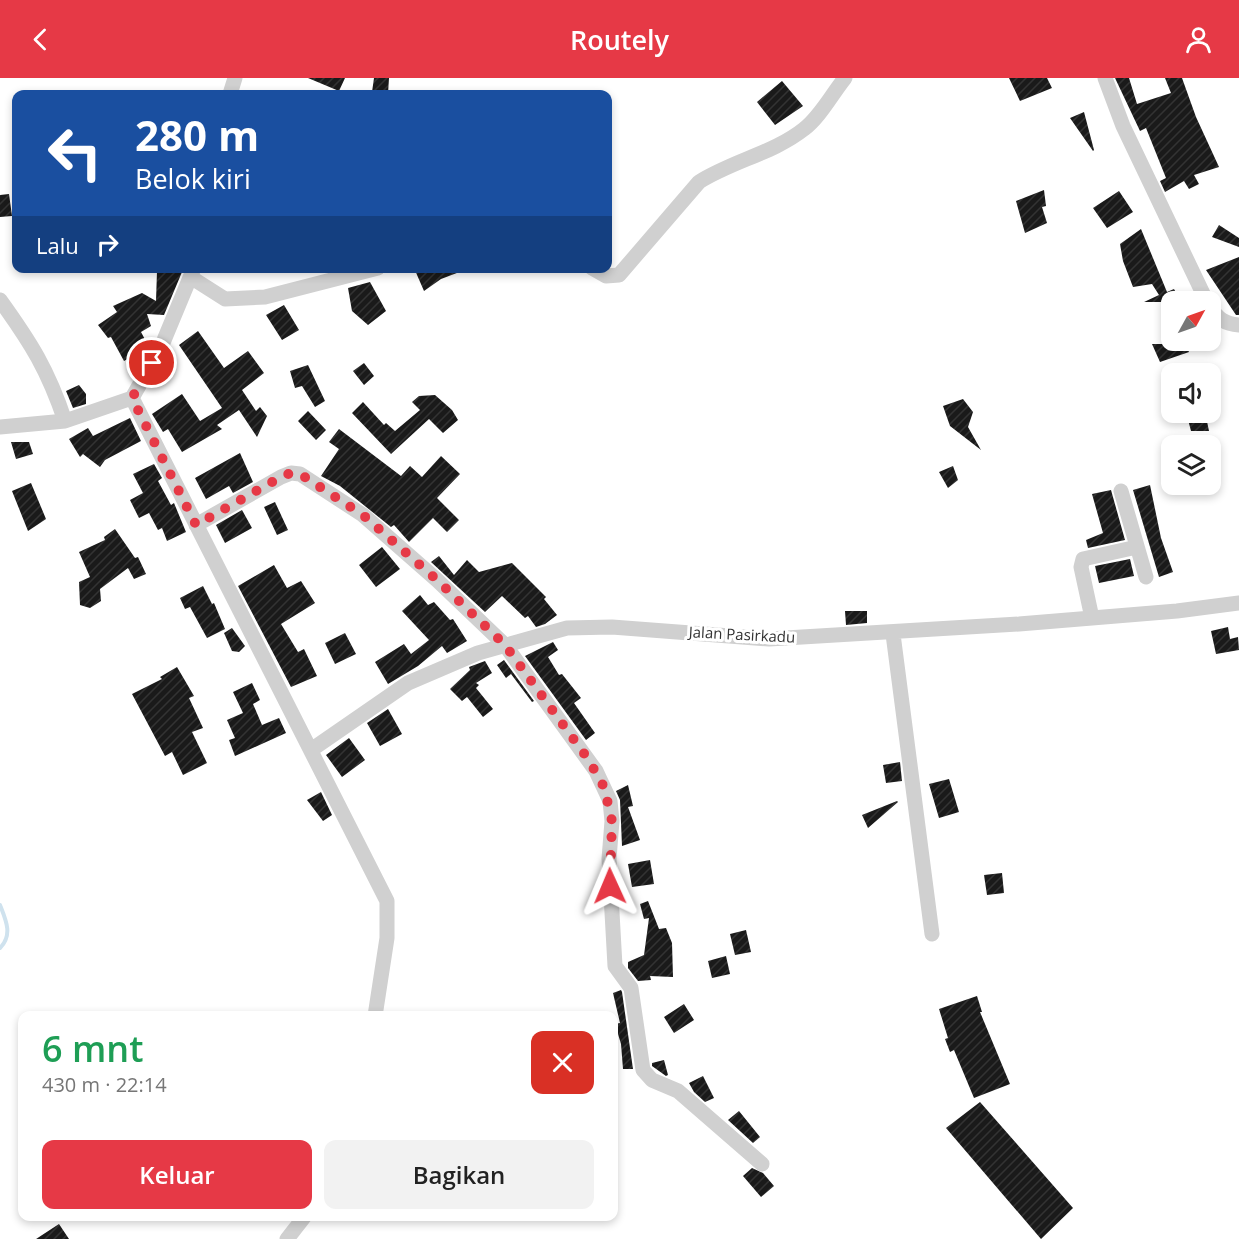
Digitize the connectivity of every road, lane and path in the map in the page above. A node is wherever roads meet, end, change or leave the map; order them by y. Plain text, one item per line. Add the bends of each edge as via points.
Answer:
1 (845, 78) edge
2 (1105, 78) edge
3 (193, 273) edge
4 (359, 273) edge
5 (601, 273) edge
6 (1202, 291) edge
7 (0, 300) edge
8 (1221, 320) edge
9 (1239, 325) edge
10 (132, 398) junction
11 (65, 421) junction
12 (0, 427) edge
13 (1121, 491) dead end
14 (196, 525) junction
15 (1137, 547) junction
16 (1146, 577) dead end
17 (1239, 603) edge
18 (1092, 618) junction
19 (892, 634) junction
20 (505, 645) junction
21 (311, 750) junction
22 (933, 933) dead end
23 (376, 1011) edge
24 (762, 1164) dead end
25 (301, 1221) edge
26 (287, 1239) edge

1 - 5 street via 807,127 791,139 699,182 619,275
2 - 6 street
3 - 4 street via 225,299 266,297
3 - 10 street via 162,345
7 - 11 street via 37,352
8 - 9 street
10 - 11 street
10 - 14 street
11 - 12 street
13 - 15 street
14 - 20 street via 281,477 300,474 363,515
14 - 21 street
15 - 16 street
15 - 18 street via 1089,556 1082,561
17 - 18 street, Jalan Pasirkadu
18 - 19 street, Jalan Pasirkadu
19 - 20 street, Jalan Pasirkadu via 769,639 612,627 567,628
19 - 22 street
20 - 21 street, Jalan Pasirkadu via 408,683
20 - 24 street via 596,771 610,801 615,966 631,988 643,1070 652,1080 678,1091
21 - 23 street via 387,901 387,938
25 - 26 street

